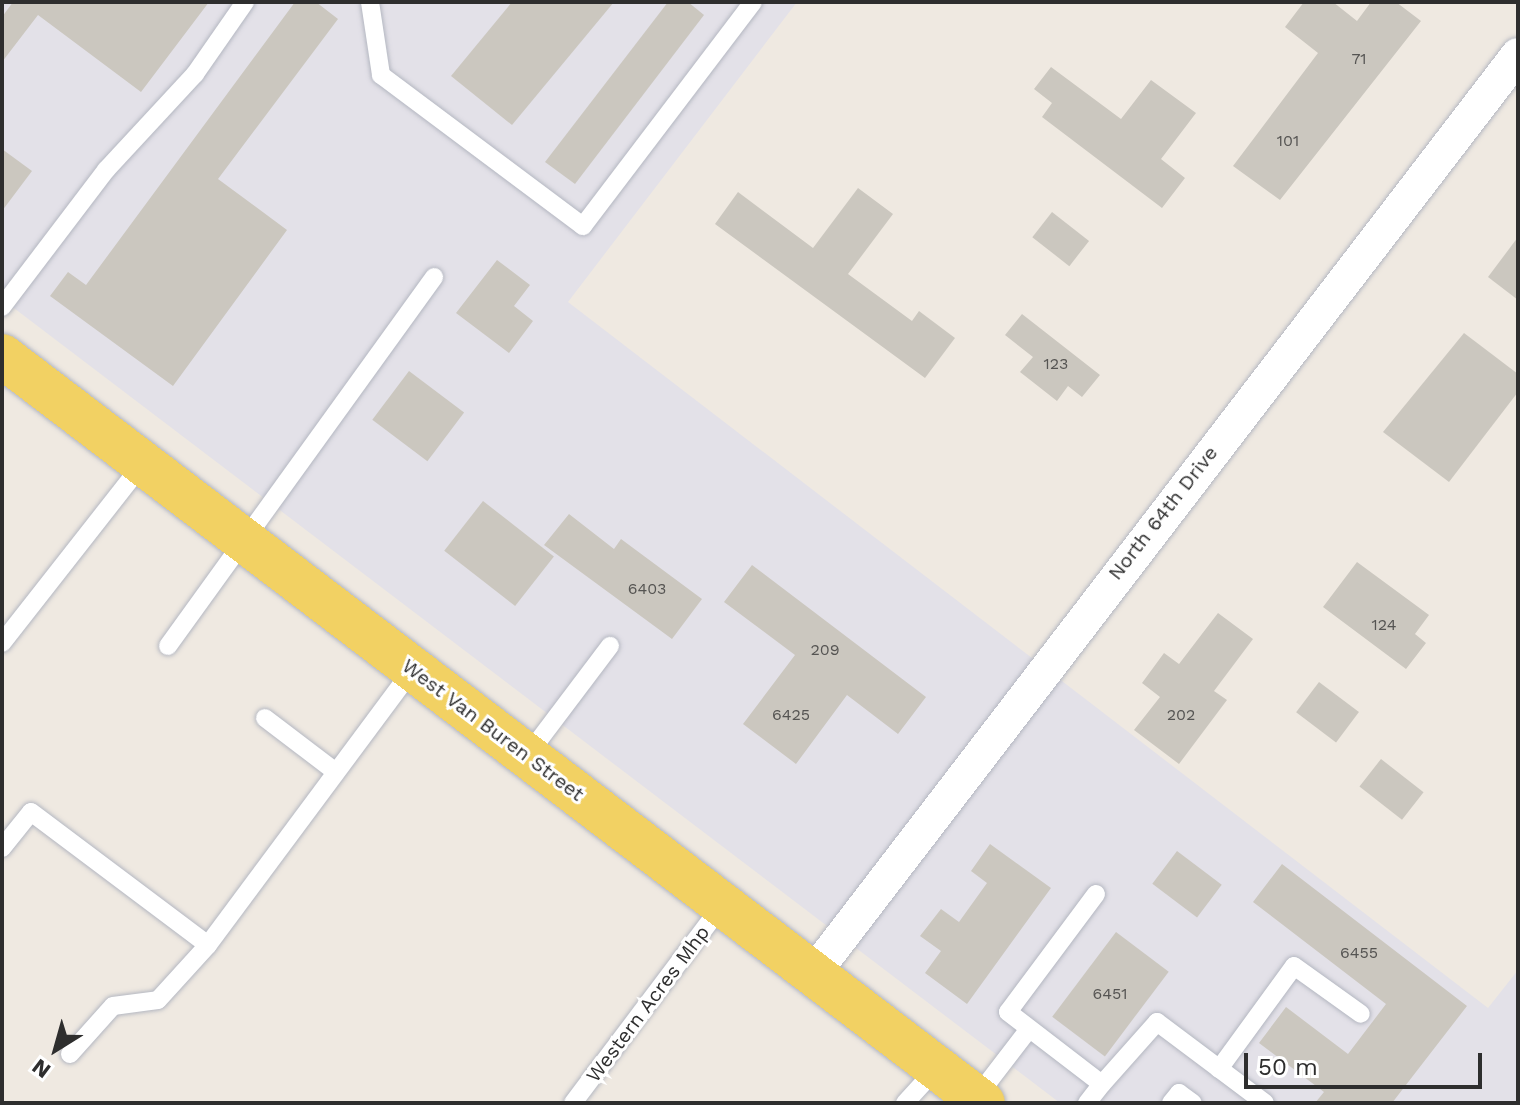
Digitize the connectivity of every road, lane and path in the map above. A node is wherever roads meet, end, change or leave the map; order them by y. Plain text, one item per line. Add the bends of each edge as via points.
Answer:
1 (245, 2) edge
2 (370, 2) edge
3 (753, 2) edge
4 (1518, 55) edge
5 (434, 277) dead end
6 (2, 307) edge
7 (2, 356) edge
8 (143, 463) junction
9 (245, 541) junction
10 (2, 643) edge
11 (168, 646) dead end
12 (610, 646) dead end
13 (413, 669) junction
14 (265, 718) dead end
15 (527, 756) junction
16 (336, 772) junction
17 (2, 848) edge
18 (1096, 894) dead end
19 (722, 905) junction
20 (208, 945) junction
21 (813, 974) junction
22 (1361, 1014) dead end
23 (1029, 1029) junction
24 (70, 1054) dead end
25 (937, 1068) junction
26 (1219, 1069) junction
27 (1102, 1084) junction
28 (980, 1100) edge
29 (573, 1103) edge
30 (905, 1103) edge
31 (1087, 1103) edge
32 (1171, 1103) edge
33 (1193, 1103) edge
34 (1265, 1103) edge

1 - 6 lane via 195,74 106,170
2 - 3 lane via 381,75 583,226
4 - 21 street, North 64th Drive
5 - 9 lane
7 - 8 main road, West Van Buren Street
8 - 9 main road, West Van Buren Street
8 - 10 lane
9 - 11 lane
9 - 13 main road, West Van Buren Street
12 - 15 lane
13 - 15 main road, West Van Buren Street
13 - 16 lane
14 - 16 lane
15 - 19 main road, West Van Buren Street
16 - 20 lane
17 - 20 lane via 31,812
18 - 23 lane via 1008,1012
19 - 21 main road, West Van Buren Street
19 - 29 lane, Western Acres Mhp
20 - 24 lane via 158,1000 113,1006
21 - 25 main road, West Van Buren Street
22 - 26 lane via 1294,966
23 - 27 lane
23 - 28 lane
25 - 28 main road, West Van Buren Street
25 - 30 lane
26 - 27 lane via 1157,1022
26 - 34 lane
27 - 31 lane
32 - 33 lane via 1179,1093

